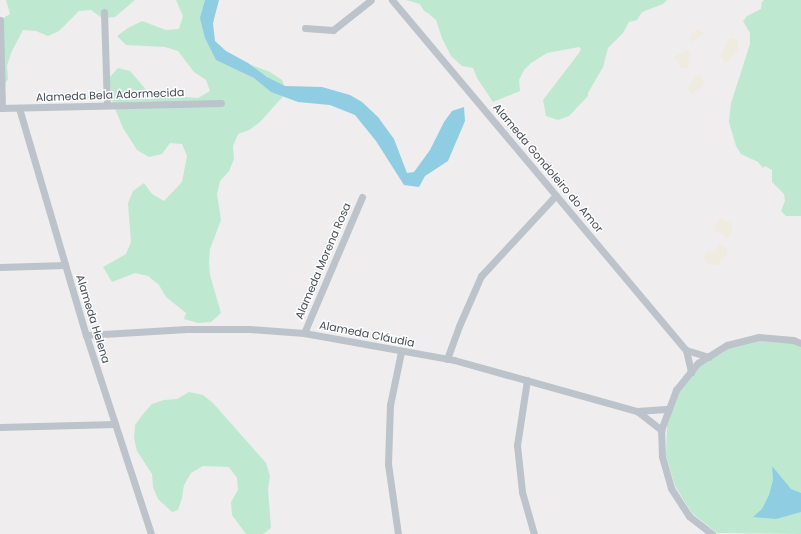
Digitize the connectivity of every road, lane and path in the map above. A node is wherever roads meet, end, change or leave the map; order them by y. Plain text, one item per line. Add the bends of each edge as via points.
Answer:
1 (372, 0) edge
2 (392, 0) edge
3 (104, 12) dead end
4 (0, 20) edge
5 (305, 28) dead end
6 (221, 103) dead end
7 (108, 105) junction
8 (1, 108) edge
9 (19, 108) junction
10 (556, 195) junction
11 (362, 196) dead end
12 (65, 265) junction
13 (0, 267) edge
14 (304, 333) junction
15 (86, 335) junction
16 (801, 343) edge
17 (686, 350) junction
18 (401, 352) junction
19 (709, 356) junction
20 (447, 359) junction
21 (691, 372) junction
22 (527, 380) junction
23 (669, 409) junction
24 (637, 411) junction
25 (115, 424) junction
26 (0, 427) edge
27 (661, 430) junction
28 (151, 534) edge
29 (398, 534) edge
30 (534, 534) edge
31 (712, 534) edge

1 - 5 street via 333,30
2 - 10 street, Alameda Gondoleiro do Amor
3 - 7 street
4 - 8 street
6 - 7 street, Alameda Bela Adormecida
7 - 9 street, Alameda Bela Adormecida
8 - 9 street, Alameda Bela Adormecida
9 - 12 street, Alameda Helena
10 - 17 street, Alameda Gondoleiro do Amor
10 - 20 street via 481,276
11 - 14 street, Alameda Morena Rosa
12 - 13 street
12 - 15 street, Alameda Helena
14 - 15 street, Alameda Cláudia via 248,329 187,329
14 - 18 street, Alameda Cláudia
15 - 25 street, Alameda Helena
16 - 19 street via 759,337 727,345
17 - 19 street
17 - 21 street, Alameda Gondoleiro do Amor
18 - 20 street, Alameda Cláudia
18 - 29 street via 390,405 388,464
19 - 21 street via 698,363
20 - 22 street, Alameda Cláudia
21 - 23 street via 676,390
22 - 24 street, Alameda Cláudia
22 - 30 street via 516,445 522,492
23 - 24 street
23 - 27 street
24 - 27 street
25 - 26 street
25 - 28 street, Alameda Helena
27 - 31 street via 662,456 671,488 689,516

